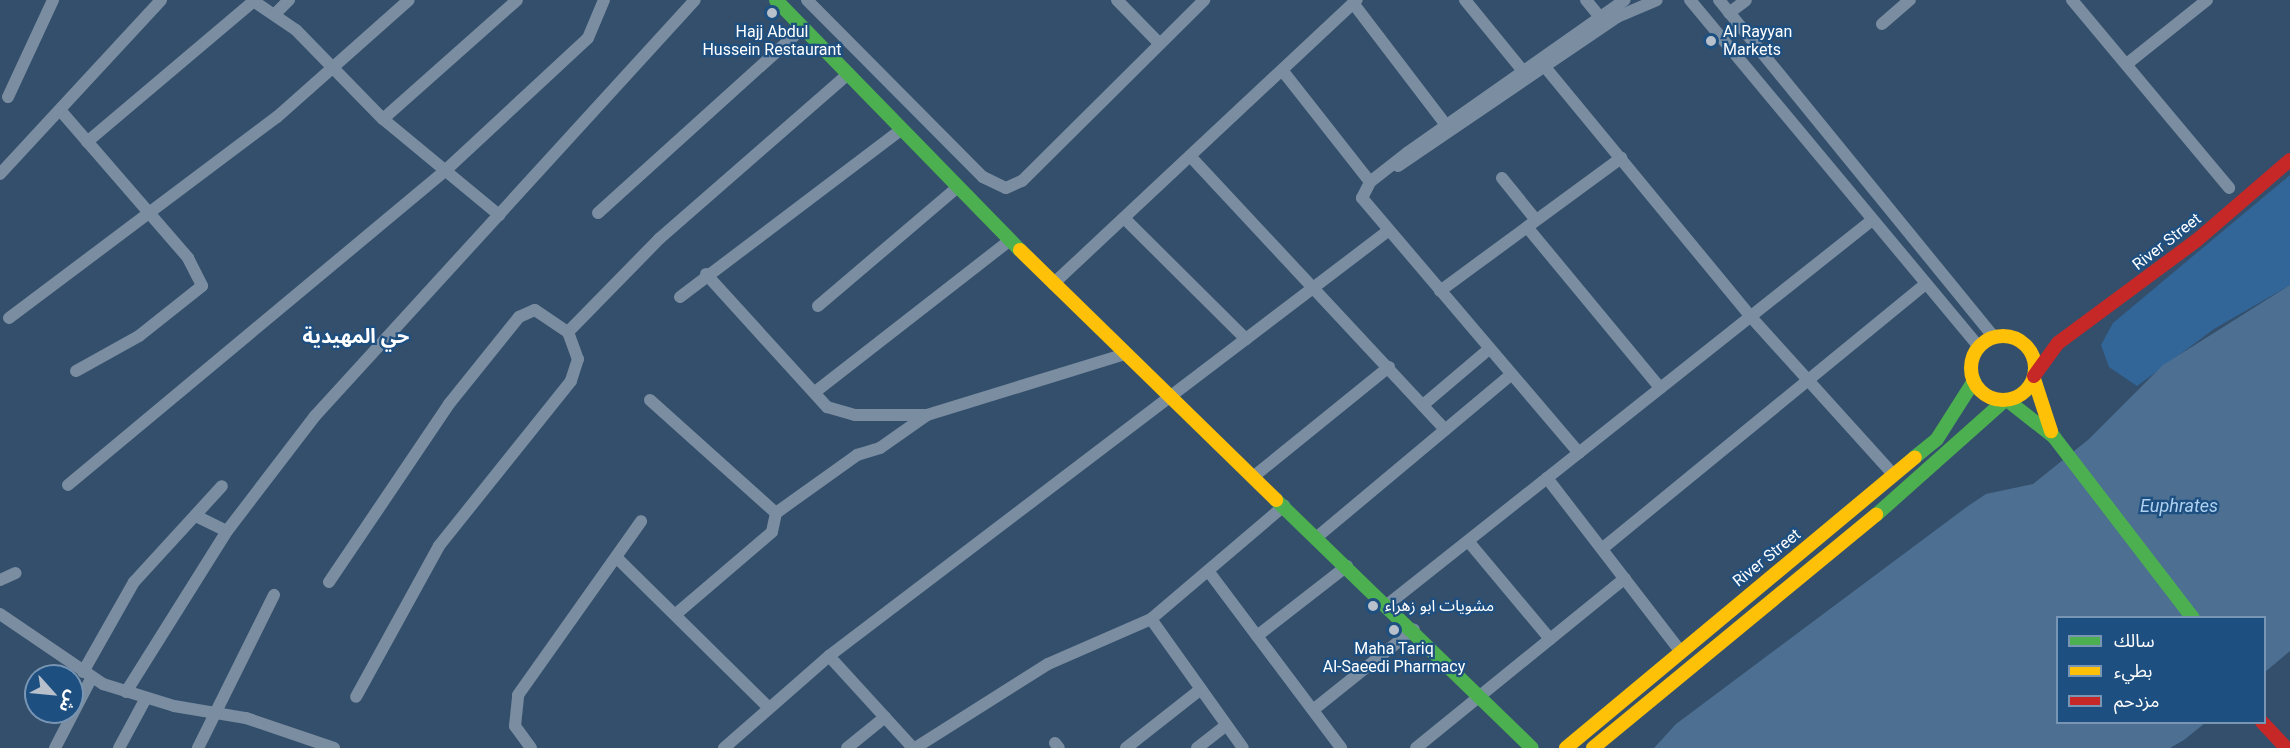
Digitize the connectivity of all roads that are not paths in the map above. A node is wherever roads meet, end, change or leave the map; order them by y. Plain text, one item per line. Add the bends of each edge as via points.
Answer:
1 (53, 0) edge
2 (161, 0) edge
3 (289, 0) edge
4 (408, 0) edge
5 (517, 0) edge
6 (603, 0) edge
7 (695, 0) edge
8 (776, 0) edge
9 (807, 0) edge
10 (1117, 0) edge
11 (1204, 0) edge
12 (1465, 0) edge
13 (1586, 0) edge
14 (1625, 0) edge
15 (1657, 0) edge
16 (1690, 0) edge
17 (1719, 0) edge
18 (1746, 0) edge
19 (1910, 0) edge
20 (2072, 0) edge
21 (2207, 0) edge
22 (253, 1) edge
23 (1355, 2) edge
24 (1729, 13) junction
25 (275, 14) junction
26 (1599, 16) junction
27 (1882, 24) dead end
28 (803, 28) junction
29 (1159, 43) junction
30 (2128, 63) junction
31 (333, 67) junction
32 (1545, 68) junction
33 (1282, 70) junction
34 (1523, 71) junction
35 (848, 74) junction
36 (8, 98) dead end
37 (60, 110) junction
38 (383, 119) junction
39 (1446, 125) junction
40 (902, 129) junction
41 (941, 137) junction
42 (87, 142) junction
43 (925, 153) junction
44 (1190, 156) junction
45 (1621, 158) junction
46 (2290, 160) edge
47 (1394, 167) junction
48 (447, 169) junction
49 (0, 174) edge
50 (1502, 178) dead end
51 (1371, 182) junction
52 (958, 187) junction
53 (2229, 188) dead end
54 (151, 212) junction
55 (598, 213) dead end
56 (499, 215) junction
57 (1124, 218) junction
58 (1872, 221) junction
59 (1531, 224) junction
60 (1388, 231) junction
61 (1010, 240) junction
62 (706, 274) junction
63 (1053, 284) junction
64 (1317, 285) junction
65 (1924, 285) junction
66 (1440, 291) junction
67 (680, 297) dead end
68 (818, 306) dead end
69 (1751, 316) junction
70 (9, 318) dead end
71 (568, 332) junction
72 (1994, 337) junction
73 (1246, 339) junction
74 (2018, 339) junction
75 (2058, 343) junction
76 (1979, 347) junction
77 (1489, 349) junction
78 (1125, 354) junction
79 (1389, 367) junction
80 (76, 371) dead end
81 (1511, 375) junction
82 (2034, 378) junction
83 (1808, 380) junction
84 (1974, 381) junction
85 (1660, 388) junction
86 (815, 392) junction
87 (1169, 398) junction
88 (650, 400) dead end
89 (2006, 400) junction
90 (1423, 405) junction
91 (927, 415) junction
92 (1445, 429) junction
93 (2054, 437) junction
94 (1579, 453) junction
95 (1894, 475) junction
96 (1253, 477) junction
97 (1547, 478) junction
98 (68, 485) dead end
99 (222, 486) dead end
100 (1284, 506) junction
101 (776, 513) junction
102 (198, 517) junction
103 (641, 520) dead end
104 (227, 531) junction
105 (1317, 537) junction
106 (1468, 541) junction
107 (1603, 548) junction
108 (617, 558) junction
109 (1347, 566) junction
110 (1209, 572) junction
111 (16, 573) dead end
112 (1625, 578) junction
113 (0, 580) edge
114 (329, 582) dead end
115 (274, 595) dead end
116 (1744, 598) junction
117 (1387, 605) junction
118 (0, 614) edge
119 (676, 614) junction
120 (1755, 614) junction
121 (2191, 616) edge
122 (1151, 619) junction
123 (1414, 629) junction
124 (1257, 636) junction
125 (1550, 639) junction
126 (1680, 651) junction
127 (830, 656) junction
128 (88, 675) junction
129 (1201, 689) junction
130 (126, 692) junction
131 (1482, 696) junction
132 (356, 697) dead end
133 (146, 698) junction
134 (768, 706) junction
135 (1313, 710) junction
136 (216, 712) junction
137 (885, 717) junction
138 (1226, 725) junction
139 (2265, 727) edge
140 (55, 748) edge
141 (119, 748) edge
142 (198, 748) edge
143 (334, 748) edge
144 (531, 748) edge
145 (724, 748) edge
146 (847, 748) edge
147 (914, 748) edge
148 (1126, 748) edge
149 (1197, 748) edge
150 (1242, 748) edge
151 (1341, 748) edge
152 (1416, 748) edge
153 (1532, 748) edge
154 (1566, 748) edge
155 (1593, 748) edge
156 (2275, 748) edge
157 (2286, 748) edge

1 - 36 street
2 - 37 street via 122,36
3 - 25 street
4 - 31 street
5 - 38 street
6 - 48 street via 588,38
7 - 56 street
8 - 28 main road
9 - 41 street
10 - 29 street
11 - 29 street
12 - 34 street
13 - 26 street
14 - 26 street
15 - 32 street via 1617,17
16 - 58 street
17 - 24 street
18 - 24 street
19 - 27 street
20 - 30 street
21 - 30 street
22 - 25 street
22 - 42 street
23 - 33 street
23 - 39 street
24 - 72 street
25 - 31 street
26 - 34 street
28 - 35 main road
28 - 55 street
29 - 41 street via 1014,186 989,182
30 - 53 street
31 - 38 street
31 - 54 street
32 - 45 street
32 - 47 street via 1413,159
33 - 44 street
33 - 51 street
34 - 39 street
35 - 40 main road
35 - 71 street via 659,238
37 - 42 street
37 - 49 street
38 - 48 street
39 - 47 street
40 - 43 main road
40 - 62 street
41 - 43 street
42 - 54 street
43 - 52 main road
44 - 57 street
44 - 64 street
45 - 59 street
45 - 69 street
46 - 75 main road, River Street via 2196,241
47 - 51 street
48 - 56 street
48 - 98 street
50 - 59 street
51 - 60 street via 1364,203
52 - 61 main road
52 - 68 street
54 - 70 street
54 - 80 street via 188,258 202,286 139,336
56 - 104 street via 315,416
57 - 63 street
57 - 73 street
58 - 65 street
58 - 69 street
59 - 66 street
59 - 85 street
60 - 64 street
60 - 66 street
61 - 63 main road
61 - 86 street
62 - 67 street
62 - 86 street
63 - 78 main road
64 - 73 street
64 - 79 street
65 - 76 street
65 - 83 street
66 - 77 street
69 - 83 street
69 - 85 street
71 - 114 street via 535,310 519,317 449,404
71 - 132 street via 578,359 571,381 439,546
72 - 74 main road
72 - 76 main road
73 - 87 street
74 - 75 main road
74 - 82 main road via 2032,355
75 - 82 main road, River Street
76 - 84 main road via 1971,363
77 - 81 street
77 - 90 street
78 - 87 main road
78 - 91 street
79 - 90 street
79 - 96 street
81 - 92 street
81 - 94 street
82 - 89 main road via 2023,393
82 - 93 main road
83 - 95 street
83 - 107 street
84 - 89 main road via 1984,394
84 - 95 main road, River Street via 1945,431
85 - 94 street
86 - 91 street via 827,407 846,413
87 - 96 main road
87 - 127 street
88 - 101 street
89 - 93 main road
89 - 120 main road via 1947,457
90 - 92 street
91 - 101 street via 880,448 857,455
92 - 105 street
93 - 121 main road
94 - 97 street
95 - 116 main road, River Street
96 - 100 main road
97 - 106 street
97 - 107 street
99 - 102 street
100 - 105 main road
100 - 110 street
101 - 119 street via 772,532
102 - 104 street
102 - 128 street via 134,582
103 - 108 street
104 - 130 street
105 - 109 main road
106 - 117 street
106 - 125 street
107 - 112 street
108 - 119 street
108 - 144 street via 514,704 515,726
109 - 117 main road
109 - 124 street
110 - 122 street
110 - 124 street
111 - 113 street
112 - 125 street
112 - 126 street
115 - 136 street
116 - 120 main road
116 - 126 main road, River Street
117 - 123 main road
118 - 128 street
119 - 134 street
120 - 155 main road
122 - 129 street
122 - 147 street via 1048,664
123 - 131 main road
123 - 135 street
124 - 135 street
125 - 131 street
126 - 154 main road, River Street
127 - 134 street
127 - 137 street
128 - 130 street
128 - 140 street
129 - 138 street
129 - 148 street
130 - 133 street
131 - 152 street
131 - 153 main road
133 - 136 street
133 - 141 street
134 - 145 street
135 - 151 street
136 - 142 street
136 - 143 street
137 - 146 street
137 - 147 street
138 - 149 street
138 - 150 street
139 - 156 main road
139 - 157 main road

